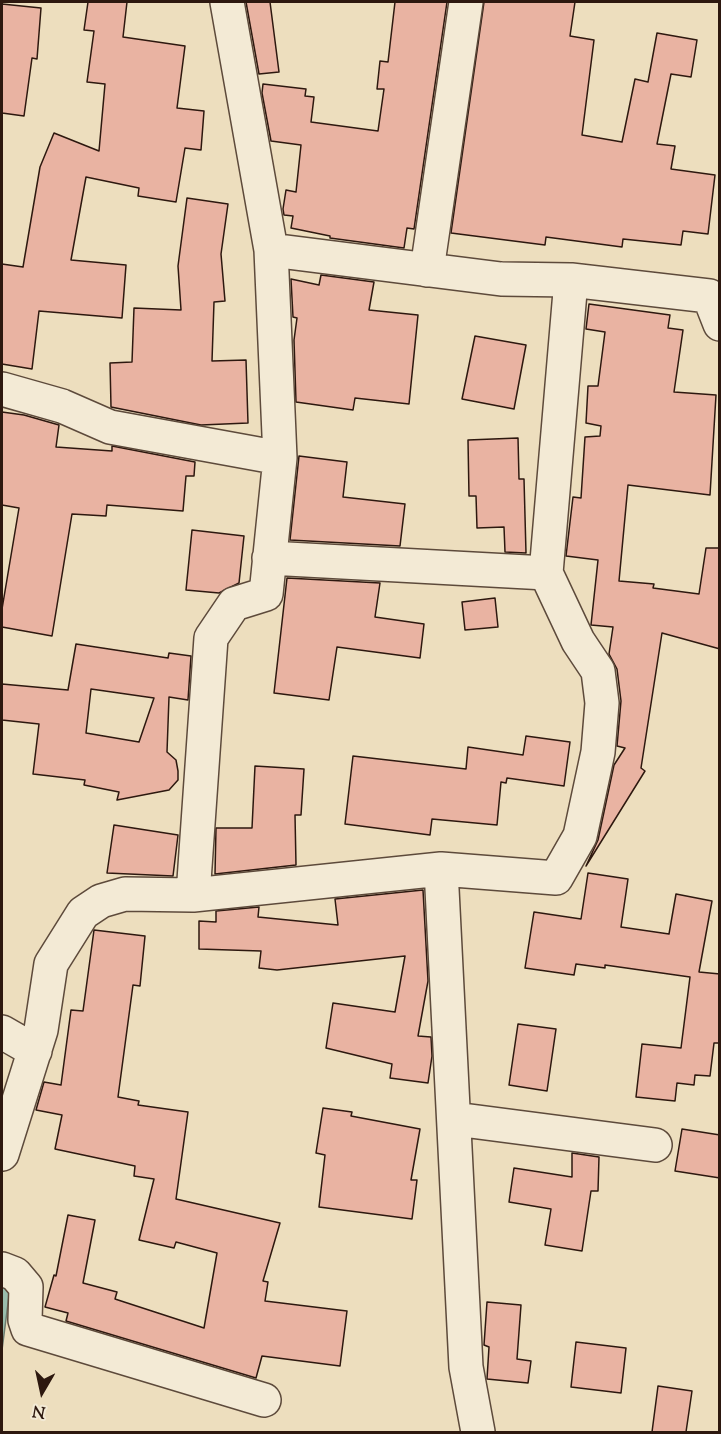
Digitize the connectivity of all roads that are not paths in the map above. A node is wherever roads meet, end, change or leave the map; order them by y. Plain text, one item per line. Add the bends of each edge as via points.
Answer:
1 (227, 2) edge
2 (466, 2) edge
3 (272, 250) junction
4 (427, 270) junction
5 (571, 280) junction
6 (720, 324) edge
7 (2, 389) edge
8 (280, 458) junction
9 (268, 558) junction
10 (546, 573) junction
11 (441, 869) junction
12 (193, 895) junction
13 (2, 1032) edge
14 (34, 1051) junction
15 (455, 1119) junction
16 (655, 1145) dead end
17 (2, 1154) edge
18 (2, 1269) edge
19 (264, 1400) dead end
20 (478, 1432) edge

1 - 3 street
2 - 4 street
3 - 4 street
3 - 8 street
4 - 5 street via 501,279
5 - 6 street via 709,296
5 - 10 street
7 - 8 street via 62,406 110,427
8 - 9 street
9 - 10 street
9 - 12 street via 266,594 234,604 211,638
10 - 11 street via 578,641 598,671 602,703 598,752 580,836 556,878
11 - 12 street
11 - 15 street
12 - 14 street via 125,894 100,901 82,913 51,964
13 - 14 street
14 - 17 street
15 - 16 street
15 - 20 street via 466,1367
18 - 19 street via 15,1274 26,1287 28,1329

